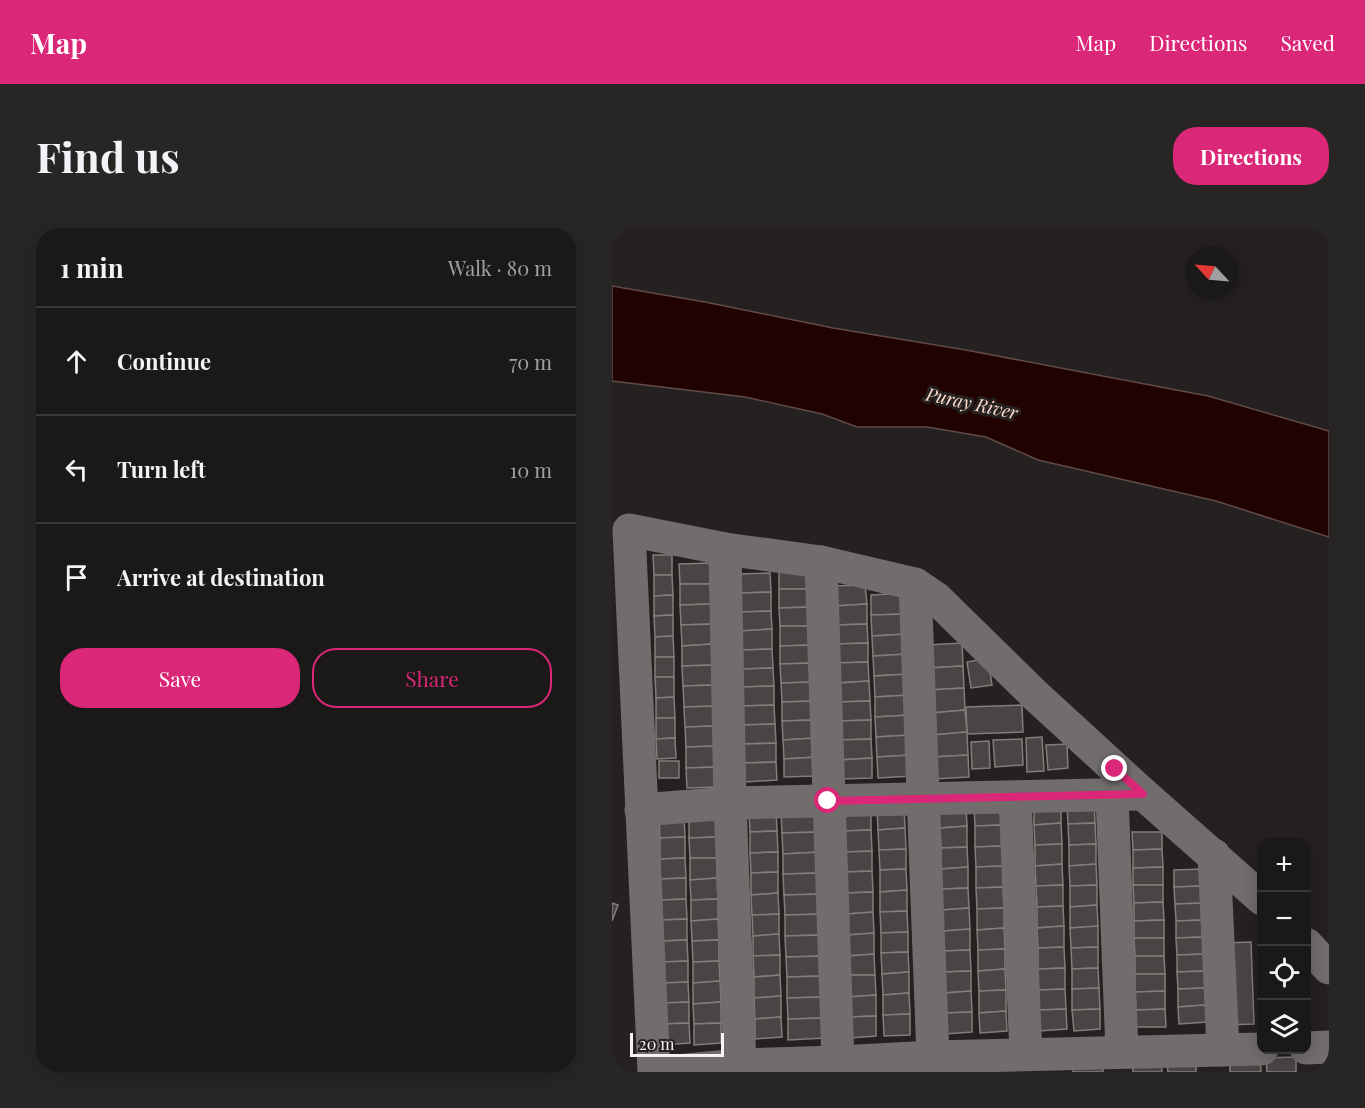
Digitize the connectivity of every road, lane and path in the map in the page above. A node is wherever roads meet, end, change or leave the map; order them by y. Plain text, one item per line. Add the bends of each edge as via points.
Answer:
1 (725, 549) junction
2 (821, 562) junction
3 (915, 584) junction
4 (1127, 795) junction
5 (1015, 798) junction
6 (922, 800) junction
7 (828, 801) junction
8 (730, 803) junction
9 (640, 810) junction
10 (1214, 855) junction
11 (1257, 894) edge
12 (1307, 946) edge
13 (1329, 968) edge
14 (1329, 1047) edge
15 (1311, 1048) edge
16 (1257, 1049) edge
17 (1223, 1050) junction
18 (1122, 1052) junction
19 (1026, 1054) junction
20 (933, 1056) junction
21 (838, 1062) junction
22 (740, 1065) junction
23 (654, 1072) edge
24 (665, 1072) edge

1 - 2 street
1 - 8 street
1 - 9 street via 629,530
2 - 3 street
2 - 7 street
3 - 4 street via 937,599 1036,696
3 - 6 street
4 - 5 street
4 - 10 street
4 - 18 street
5 - 6 street
5 - 19 street
6 - 7 street
6 - 20 street
7 - 8 street
7 - 21 street
8 - 9 street
8 - 22 street
9 - 23 street
10 - 11 street
10 - 17 street
12 - 13 street
14 - 15 street
16 - 17 street
17 - 18 street
18 - 19 street
19 - 20 street
20 - 21 street
21 - 22 street
22 - 24 street

